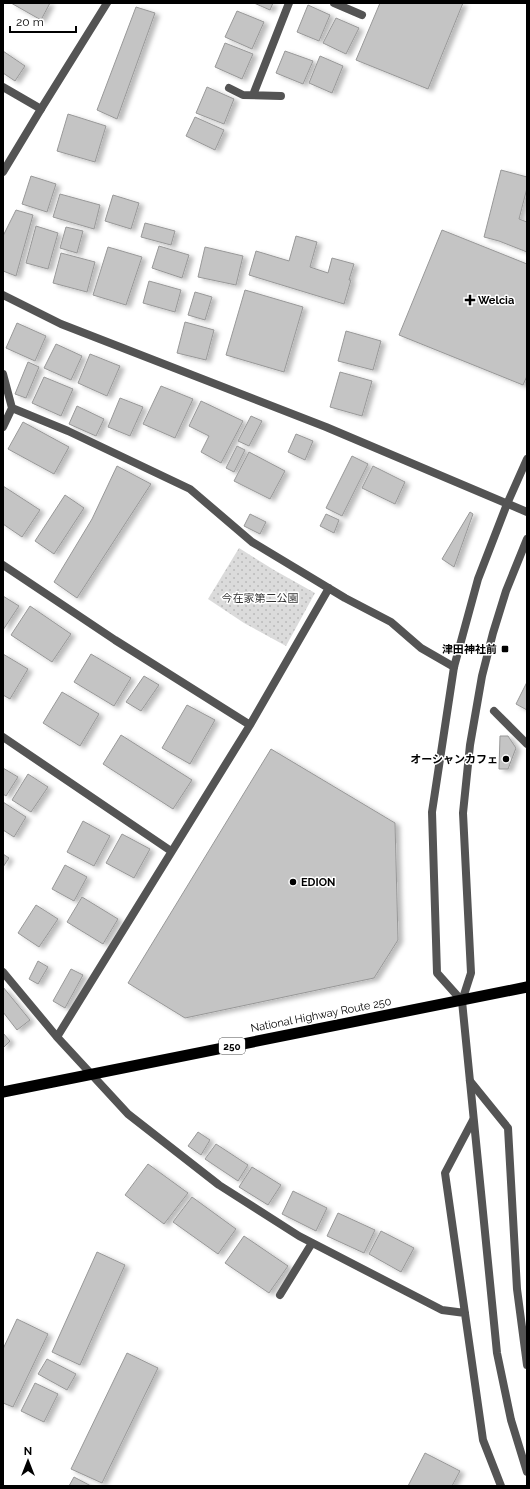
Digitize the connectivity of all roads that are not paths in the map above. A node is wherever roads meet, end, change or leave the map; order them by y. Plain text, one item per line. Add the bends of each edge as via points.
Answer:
1 (107, 3) edge
2 (289, 3) edge
3 (334, 3) edge
4 (362, 16) dead end
5 (3, 88) edge
6 (229, 88) dead end
7 (253, 95) junction
8 (281, 96) dead end
9 (41, 109) junction
10 (3, 172) edge
11 (3, 294) edge
12 (3, 374) edge
13 (12, 408) junction
14 (3, 427) edge
15 (527, 459) edge
16 (507, 504) junction
17 (527, 512) edge
18 (527, 539) edge
19 (3, 565) edge
20 (329, 588) junction
21 (454, 667) junction
22 (494, 711) dead end
23 (250, 725) junction
24 (3, 736) edge
25 (527, 744) edge
26 (171, 851) junction
27 (3, 972) edge
28 (527, 987) edge
29 (462, 1001) junction
30 (57, 1037) junction
31 (93, 1074) junction
32 (470, 1081) junction
33 (3, 1092) edge
34 (473, 1120) junction
35 (312, 1243) junction
36 (280, 1295) dead end
37 (465, 1313) junction
38 (527, 1362) edge
39 (527, 1472) edge
40 (501, 1486) edge

1 - 9 street
2 - 7 street
3 - 4 street
5 - 9 street
6 - 7 street via 243,95
7 - 8 street
9 - 10 street
11 - 16 street via 61,324 326,427
12 - 13 street
13 - 14 street
13 - 20 street via 68,431 190,489 252,542
15 - 16 street
16 - 17 street
16 - 21 street via 478,579
18 - 29 street via 492,633 470,745 463,813 471,973
19 - 23 street via 115,640
20 - 21 street via 391,622 421,648
20 - 23 street
21 - 29 street via 432,812 438,973
22 - 25 street
23 - 26 street
24 - 26 street
26 - 30 street
27 - 30 street
28 - 29 highway, National Highway Route 250 / 250
29 - 31 highway, National Highway Route 250 / 250
29 - 32 street
30 - 31 street
31 - 33 highway, National Highway Route 250 / 250
31 - 35 street via 128,1114 219,1185
32 - 34 street
32 - 38 street via 508,1128 517,1289
34 - 37 street via 445,1173
34 - 39 street via 497,1353 511,1420
35 - 36 street
35 - 37 street via 442,1310
37 - 40 street via 484,1440

